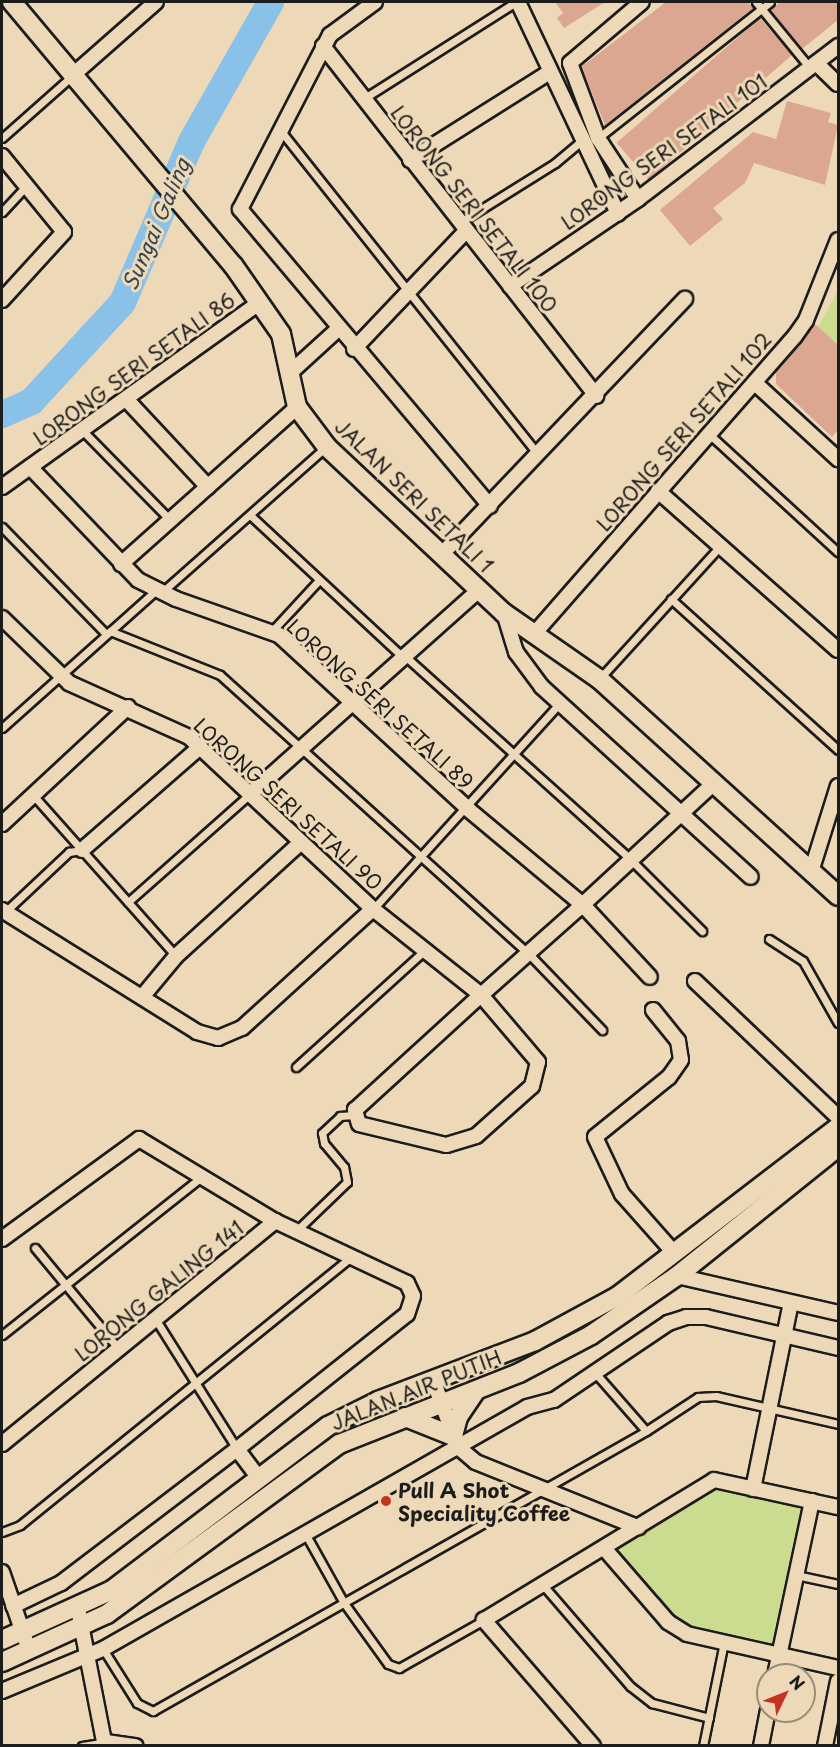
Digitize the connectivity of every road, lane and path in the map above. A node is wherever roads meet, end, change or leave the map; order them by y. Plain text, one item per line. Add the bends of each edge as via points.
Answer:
1 (12, 2) edge
2 (156, 2) edge
3 (375, 2) edge
4 (517, 2) edge
5 (642, 2) edge
6 (756, 2) edge
7 (770, 2) edge
8 (762, 8) junction
9 (323, 46) junction
10 (838, 46) edge
11 (813, 66) junction
12 (549, 73) junction
13 (74, 74) junction
14 (838, 84) edge
15 (363, 99) junction
16 (280, 130) junction
17 (2, 138) edge
18 (598, 138) junction
19 (582, 140) junction
20 (2, 156) edge
21 (410, 159) junction
22 (27, 185) junction
23 (638, 199) junction
24 (2, 212) edge
25 (618, 214) junction
26 (462, 227) junction
27 (838, 240) edge
28 (836, 259) edge
29 (510, 286) junction
30 (409, 290) junction
31 (685, 299) dead end
32 (2, 300) edge
33 (260, 303) junction
34 (337, 330) junction
35 (354, 349) junction
36 (292, 370) junction
37 (755, 383) junction
38 (596, 396) junction
39 (126, 399) junction
40 (297, 407) junction
41 (82, 430) junction
42 (710, 435) junction
43 (327, 447) junction
44 (538, 454) junction
45 (838, 459) edge
46 (30, 467) junction
47 (2, 487) edge
48 (208, 487) junction
49 (658, 491) junction
50 (490, 506) junction
51 (250, 515) junction
52 (170, 520) junction
53 (2, 527) edge
54 (720, 546) junction
55 (838, 552) edge
56 (441, 555) junction
57 (121, 564) junction
58 (320, 580) junction
59 (479, 591) junction
60 (158, 592) junction
61 (671, 599) junction
62 (504, 613) junction
63 (2, 618) edge
64 (272, 631) junction
65 (7, 633) edge
66 (108, 633) junction
67 (534, 634) junction
68 (838, 650) edge
69 (405, 657) junction
70 (58, 676) junction
71 (599, 679) junction
72 (354, 704) junction
73 (559, 704) junction
74 (128, 707) junction
75 (2, 728) edge
76 (200, 747) junction
77 (302, 749) junction
78 (838, 750) edge
79 (513, 755) junction
80 (715, 782) junction
81 (838, 786) edge
82 (250, 794) junction
83 (33, 795) junction
84 (468, 809) junction
85 (681, 814) junction
86 (2, 824) edge
87 (300, 843) junction
88 (82, 850) junction
89 (422, 858) junction
90 (630, 859) junction
91 (812, 872) junction
92 (751, 877) dead end
93 (838, 896) edge
94 (128, 902) junction
95 (583, 905) junction
96 (373, 909) junction
97 (3, 911) edge
98 (702, 931) dead end
99 (769, 939) dead end
100 (425, 950) junction
101 (528, 953) junction
102 (176, 956) junction
103 (650, 977) dead end
104 (695, 981) dead end
105 (480, 995) junction
106 (142, 997) junction
107 (653, 1010) dead end
108 (838, 1023) edge
109 (602, 1030) dead end
110 (296, 1067) dead end
111 (354, 1115) junction
112 (838, 1117) edge
113 (838, 1127) edge
114 (838, 1147) edge
115 (202, 1175) junction
116 (275, 1221) junction
117 (295, 1232) junction
118 (2, 1239) edge
119 (35, 1248) dead end
120 (675, 1254) junction
121 (350, 1258) junction
122 (677, 1276) junction
123 (66, 1287) junction
124 (791, 1303) junction
125 (838, 1313) edge
126 (156, 1320) junction
127 (2, 1335) edge
128 (784, 1336) junction
129 (838, 1348) edge
130 (119, 1349) junction
131 (597, 1375) junction
132 (433, 1380) junction
133 (197, 1385) junction
134 (476, 1390) junction
135 (441, 1403) junction
136 (770, 1408) junction
137 (405, 1417) junction
138 (838, 1424) edge
139 (646, 1431) junction
140 (456, 1441) junction
141 (2, 1444) edge
142 (237, 1449) junction
143 (259, 1478) junction
144 (753, 1489) junction
145 (541, 1490) junction
146 (812, 1501) junction
147 (838, 1507) edge
148 (638, 1527) junction
149 (2, 1532) edge
150 (306, 1535) junction
151 (604, 1548) junction
152 (2, 1572) edge
153 (796, 1575) junction
154 (542, 1584) junction
155 (838, 1584) edge
156 (9, 1604) edge
157 (344, 1604) junction
158 (78, 1609) junction
159 (484, 1620) junction
160 (82, 1628) junction
161 (22, 1632) junction
162 (2, 1640) edge
163 (724, 1642) junction
164 (103, 1649) junction
165 (29, 1650) junction
166 (779, 1655) junction
167 (88, 1656) junction
168 (2, 1662) edge
169 (777, 1663) edge
170 (838, 1668) edge
171 (838, 1681) edge
172 (2, 1691) edge
173 (708, 1718) junction
174 (765, 1723) edge
175 (105, 1744) edge
176 (82, 1746) edge
177 (136, 1746) edge
178 (593, 1746) edge
179 (704, 1746) edge
180 (760, 1746) edge
181 (825, 1746) edge

1 - 13 street, JALAN SERI SETALI 1
2 - 13 street
3 - 9 street via 337,27
4 - 12 street
4 - 15 lane
5 - 18 street via 570,63
6 - 8 lane
7 - 8 lane
8 - 11 lane
8 - 18 lane
9 - 15 street, LORONG SERI SETALI 100
9 - 16 street
10 - 11 street, LORONG SERI SETALI 101
11 - 14 street
11 - 23 street, LORONG SERI SETALI 101
12 - 19 street
12 - 21 street
13 - 17 lane
13 - 33 street, JALAN SERI SETALI 1 via 191,211
15 - 21 street, LORONG SERI SETALI 100
16 - 30 lane
16 - 34 street via 240,209
18 - 23 street
19 - 25 street
19 - 26 lane
20 - 22 street
21 - 26 street, LORONG SERI SETALI 100
22 - 24 lane
22 - 32 street via 64,232
23 - 25 street, LORONG SERI SETALI 101
25 - 29 street, LORONG SERI SETALI 101
26 - 29 street, LORONG SERI SETALI 100
26 - 30 street
27 - 28 street, LORONG SERI SETALI 102
28 - 37 street, LORONG SERI SETALI 102 via 806,320
29 - 38 street, LORONG SERI SETALI 100
30 - 35 street
30 - 44 lane
31 - 38 street
33 - 36 street, JALAN SERI SETALI 1 via 280,334
33 - 39 street, LORONG SERI SETALI 86
34 - 35 street
34 - 36 street
35 - 50 street
36 - 40 street, JALAN SERI SETALI 1
37 - 42 street, LORONG SERI SETALI 102
37 - 45 street
38 - 44 street
39 - 41 street, LORONG SERI SETALI 86
39 - 48 street
40 - 43 street, JALAN SERI SETALI 1
40 - 48 street
41 - 46 street, LORONG SERI SETALI 86
41 - 52 lane
42 - 49 street, LORONG SERI SETALI 102
42 - 55 lane
43 - 51 lane
43 - 56 street, JALAN SERI SETALI 1
44 - 50 street
46 - 47 street, LORONG SERI SETALI 86
46 - 57 street, LORONG SERI SETALI 89
48 - 52 street
49 - 54 street
49 - 67 street, LORONG SERI SETALI 102
50 - 56 street
51 - 58 lane
51 - 60 lane
52 - 57 street
53 - 66 lane
54 - 61 lane
54 - 68 street
56 - 59 street, JALAN SERI SETALI 1
57 - 60 street, LORONG SERI SETALI 89
58 - 64 lane
58 - 69 lane
59 - 62 street, JALAN SERI SETALI 1
59 - 69 street
60 - 64 street, LORONG SERI SETALI 89
60 - 66 lane
61 - 71 lane
61 - 78 lane
62 - 67 street, JALAN SERI SETALI 1
62 - 73 street via 516,652
63 - 65 street, LORONG SERI SETALI 90
64 - 72 street, LORONG SERI SETALI 89
65 - 70 street, LORONG SERI SETALI 90
66 - 70 lane
66 - 77 lane via 220,675
67 - 71 street, JALAN SERI SETALI 1
69 - 72 street
69 - 79 lane
70 - 74 street, LORONG SERI SETALI 90
70 - 75 lane
71 - 80 street, JALAN SERI SETALI 1
72 - 77 street
72 - 84 street, LORONG SERI SETALI 89
73 - 79 lane
73 - 85 street
74 - 76 street, LORONG SERI SETALI 90 via 181,731
74 - 83 street
76 - 82 street, LORONG SERI SETALI 90
76 - 88 street
77 - 82 street
77 - 89 lane
79 - 84 lane
79 - 90 lane
80 - 85 street
80 - 91 street, JALAN SERI SETALI 1
81 - 91 street
82 - 87 street, LORONG SERI SETALI 90
82 - 94 lane
83 - 86 street
83 - 88 lane
84 - 89 lane
84 - 95 street, LORONG SERI SETALI 89
85 - 90 street
85 - 92 street
87 - 96 street, LORONG SERI SETALI 90
87 - 102 street
88 - 94 lane
88 - 97 lane via 69,852
89 - 96 lane
89 - 101 lane
90 - 95 street
90 - 98 lane
91 - 93 street, JALAN SERI SETALI 1
94 - 102 lane
95 - 101 street
95 - 103 street, LORONG SERI SETALI 89
96 - 100 street, LORONG SERI SETALI 90
96 - 106 street via 242,1029 228,1035 208,1037
97 - 106 street
99 - 108 lane via 803,962
100 - 105 street, LORONG SERI SETALI 90
100 - 110 lane
101 - 105 street
101 - 109 lane
102 - 106 street
104 - 112 street
105 - 111 street
105 - 111 street, LORONG SERI SETALI 90 via 538,1062 532,1086 476,1136 457,1146 359,1124
107 - 120 street via 678,1041 681,1060 660,1084 595,1137 622,1194
111 - 117 lane via 331,1121 322,1133 324,1143 344,1167 347,1182
113 - 120 street, JALAN AIR PUTIH
114 - 122 street, JALAN AIR PUTIH
115 - 116 street
115 - 118 street via 139,1139
115 - 123 lane
116 - 117 street, LORONG GALING 141
116 - 126 street, LORONG GALING 141
117 - 121 street, LORONG GALING 141
119 - 123 lane
120 - 132 street, JALAN AIR PUTIH via 573,1322
121 - 133 lane
121 - 142 street, LORONG GALING 141 via 407,1283 413,1296 407,1314
122 - 124 street
122 - 134 street, JALAN AIR PUTIH via 564,1350
123 - 127 lane
123 - 130 lane
124 - 125 street
124 - 128 street
126 - 130 street, LORONG GALING 141
126 - 133 lane
128 - 129 street
128 - 131 street via 686,1317 668,1323
128 - 136 street
130 - 141 street, LORONG GALING 141
131 - 139 lane
131 - 140 street via 554,1400 527,1407
132 - 135 street
132 - 143 street, JALAN AIR PUTIH via 328,1426
133 - 142 lane
133 - 149 lane via 20,1525
134 - 135 street, JALAN AIR PUTIH
134 - 140 street via 458,1416
135 - 137 street, JALAN AIR PUTIH
135 - 140 street
136 - 138 lane
136 - 139 lane via 716,1396 698,1398
136 - 144 street
137 - 140 street
137 - 160 street, JALAN AIR PUTIH via 320,1455 123,1603
139 - 145 lane
140 - 145 street via 476,1462
140 - 150 street
142 - 143 street
142 - 156 street, LORONG GALING 141 via 61,1583
143 - 158 street, JALAN AIR PUTIH via 112,1590
144 - 146 street
144 - 148 street via 714,1480
145 - 148 street
145 - 157 lane
146 - 147 street
146 - 153 street
148 - 151 street
150 - 157 lane
150 - 164 street
151 - 154 street
151 - 163 street via 668,1622 687,1634
152 - 156 street
153 - 155 lane
153 - 166 street
154 - 159 street
154 - 173 lane via 630,1686 652,1703
156 - 161 street
157 - 159 lane via 388,1664 399,1668
157 - 164 lane via 153,1711 137,1703
158 - 160 street
158 - 161 street, JALAN AIR PUTIH
159 - 178 street
160 - 165 street, JALAN AIR PUTIH
160 - 167 street
161 - 162 street, JALAN AIR PUTIH
161 - 165 street
163 - 166 street
163 - 173 lane
164 - 167 street
165 - 168 street, JALAN AIR PUTIH
166 - 169 street
166 - 170 street
167 - 172 street
167 - 175 street
171 - 181 street
173 - 179 lane
174 - 180 street
175 - 176 lane
175 - 177 street

